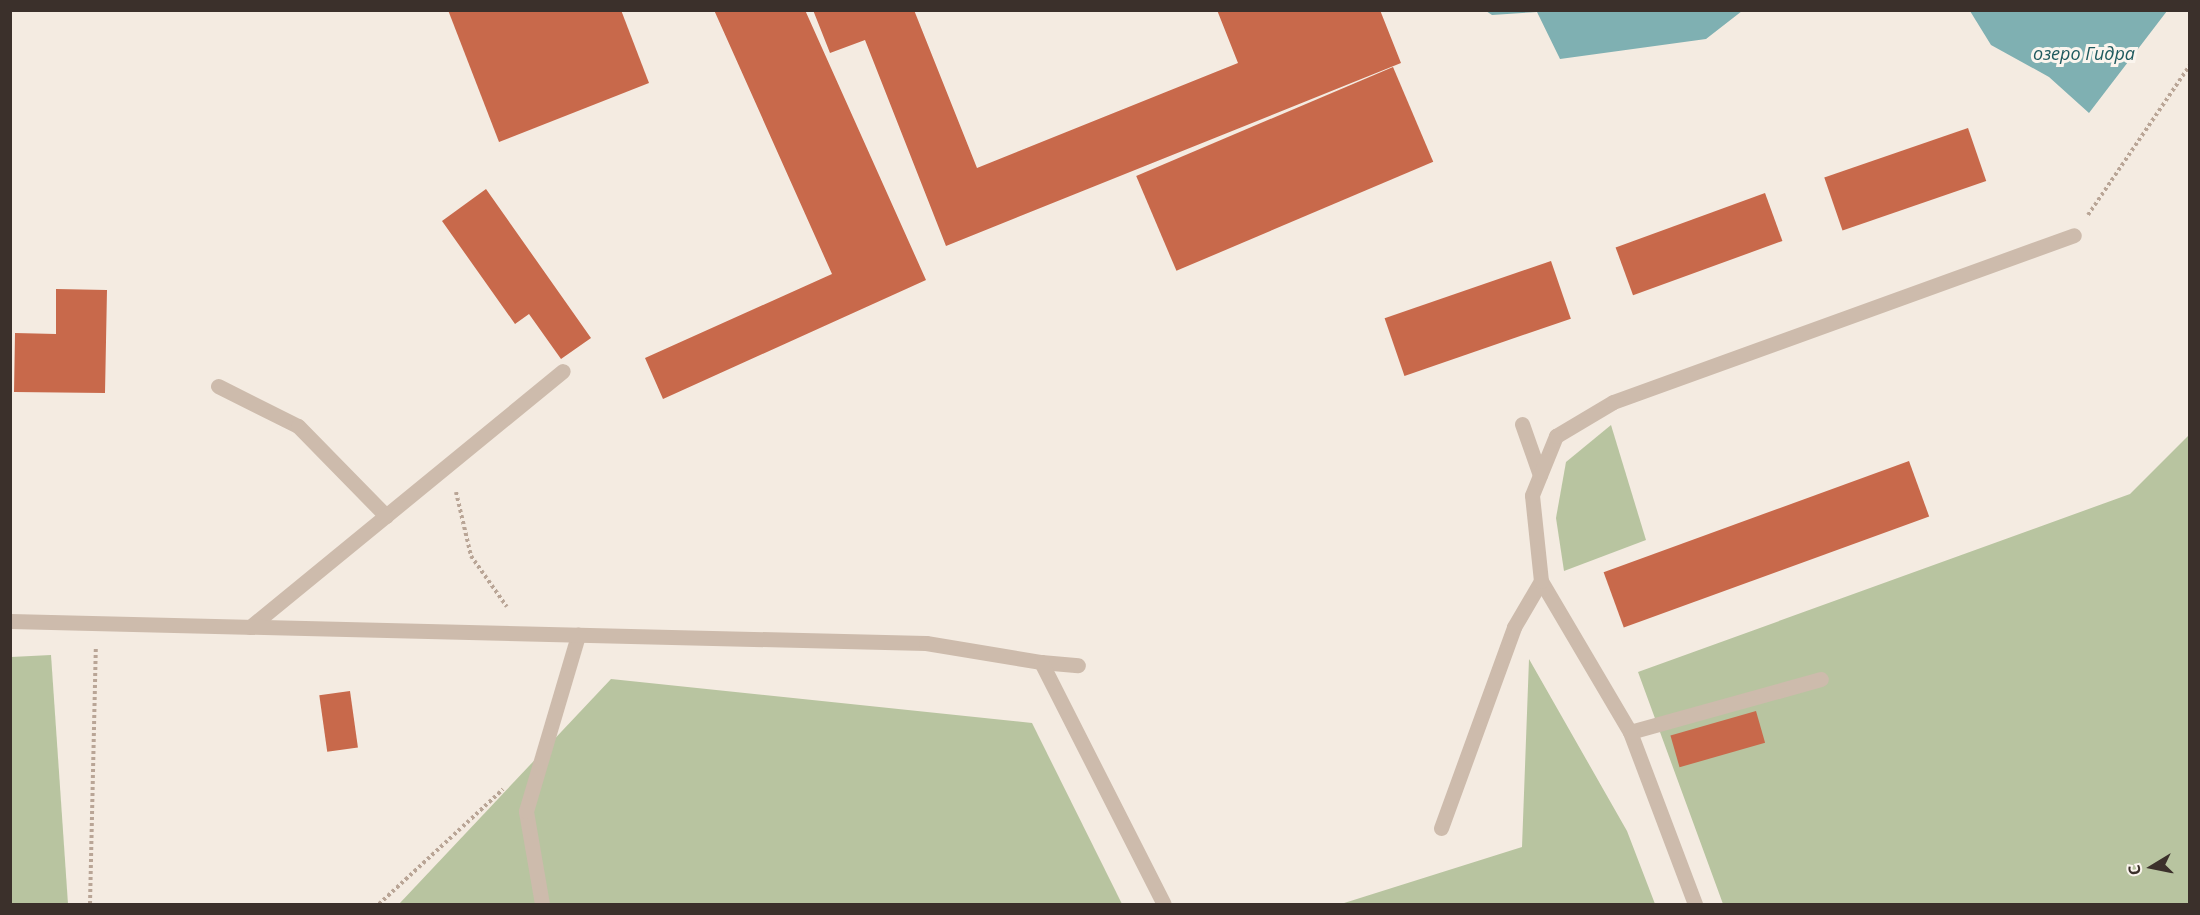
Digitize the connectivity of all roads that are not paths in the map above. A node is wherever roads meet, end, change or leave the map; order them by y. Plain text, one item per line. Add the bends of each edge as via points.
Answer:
1 (2074, 235) road end
2 (563, 371) dead end
3 (218, 386) dead end
4 (1522, 424) dead end
5 (1540, 475) junction
6 (386, 516) junction
7 (1541, 581) junction
8 (10, 621) edge
9 (250, 627) junction
10 (578, 635) junction
11 (1041, 662) junction
12 (1078, 665) dead end
13 (1821, 679) dead end
14 (1630, 732) junction
15 (1441, 828) dead end
16 (542, 904) edge
17 (1164, 904) edge
18 (1695, 904) edge

1 - 5 street via 1613,402 1556,436
2 - 6 street
3 - 6 street via 297,426
4 - 5 street
5 - 7 street via 1532,495
6 - 9 street
7 - 14 street
7 - 15 street via 1514,627
8 - 9 street
9 - 10 street
10 - 11 street via 926,643
10 - 16 street via 526,811
11 - 12 street
11 - 17 street
13 - 14 street
14 - 18 street

